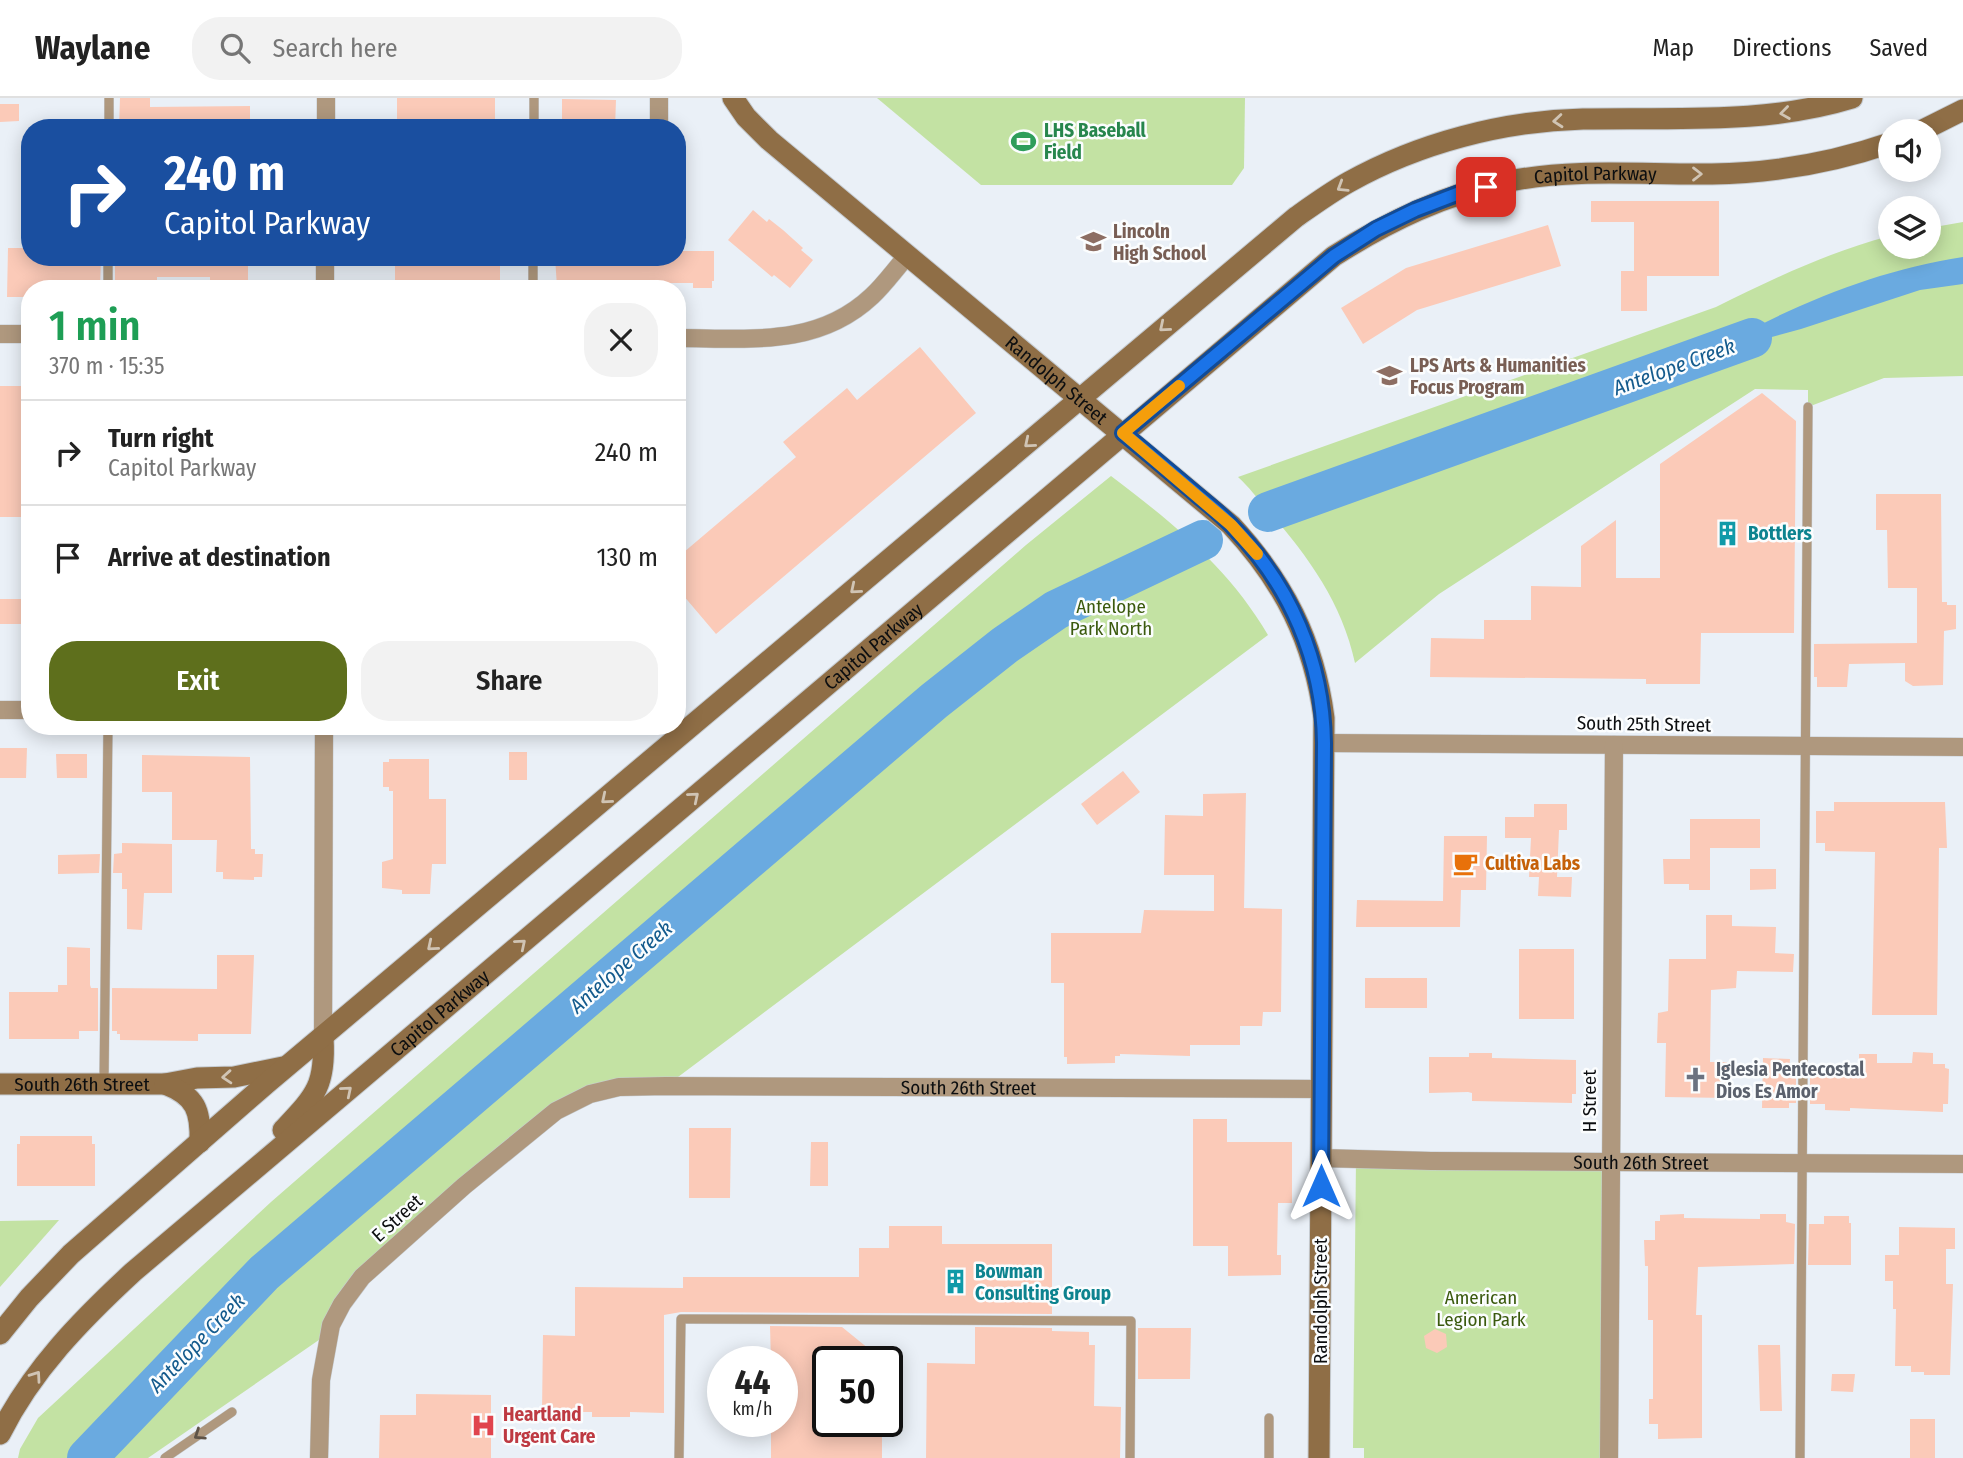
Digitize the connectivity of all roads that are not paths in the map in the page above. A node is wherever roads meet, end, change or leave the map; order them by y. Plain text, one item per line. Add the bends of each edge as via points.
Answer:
1 (110, 98) edge
2 (326, 98) edge
3 (534, 98) edge
4 (659, 98) edge
5 (733, 98) edge
6 (1852, 98) edge
7 (1963, 110) edge
8 (109, 119) edge
9 (326, 119) edge
10 (534, 119) edge
11 (659, 119) edge
12 (1941, 121) edge
13 (1878, 146) edge
14 (908, 255) junction
15 (0, 334) edge
16 (21, 334) edge
17 (686, 338) edge
18 (1080, 398) junction
19 (1808, 407) dead end
20 (1123, 433) junction
21 (0, 710) edge
22 (21, 710) edge
23 (686, 731) edge
24 (108, 735) edge
25 (324, 735) edge
26 (681, 735) edge
27 (1324, 743) junction
28 (1614, 745) junction
29 (1804, 746) junction
30 (1963, 747) edge
31 (323, 1038) junction
32 (288, 1066) junction
33 (0, 1084) edge
34 (104, 1084) junction
35 (165, 1084) junction
36 (619, 1087) joint
37 (1321, 1089) junction
38 (200, 1143) junction
39 (1321, 1158) junction
40 (1610, 1163) junction
41 (1802, 1163) junction
42 (1963, 1164) edge
43 (201, 1214) junction
44 (0, 1334) edge
45 (232, 1412) dead end
46 (1269, 1418) dead end
47 (0, 1434) edge
48 (165, 1458) edge
49 (319, 1458) edge
50 (679, 1458) edge
51 (1130, 1458) edge
52 (1269, 1458) edge
53 (1319, 1458) edge
54 (1609, 1458) edge
55 (1800, 1458) edge

1 - 8 lane
2 - 9 street
3 - 10 lane
4 - 11 street
5 - 14 main road, Randolph Street via 769,140
6 -> 18 main road via 1759,116 1532,124 1475,134 1393,161 1296,216
7 - 12 main road
20 -> 13 main road, Capitol Parkway via 1334,256 1376,229 1462,192 1560,174 1762,172 1821,163
14 - 17 street via 874,295 827,327 777,338
14 - 18 main road, Randolph Street
15 - 16 street
18 - 20 main road, Randolph Street
18 -> 23 main road
19 - 29 lane
20 - 27 main road, Randolph Street via 1231,525 1280,587 1315,672
43 -> 20 main road, Capitol Parkway
21 - 22 street
24 - 34 lane
25 - 31 street
26 -> 31 main road
27 - 28 street, South 25th Street
27 - 37 main road, Randolph Street
28 - 29 street, South 25th Street
28 - 40 street, H Street
29 - 30 street, South 25th Street
29 - 41 lane
31 - 32 main road
31 - 43 main road via 324,1071 310,1100
32 -> 35 main road, South 26th Street
32 - 38 main road
33 - 34 main road, South 26th Street
34 - 35 main road, South 26th Street
35 - 38 main road, South 26th Street via 192,1101 200,1119
36 - 37 street, South 26th Street
36 - 49 street, E Street via 590,1094 556,1111 356,1284 335,1315 326,1346
37 - 39 main road, Randolph Street
38 - 44 main road via 71,1254
39 - 40 street, South 26th Street
39 - 53 main road, Randolph Street
40 - 41 street, South 26th Street
40 - 54 street, H Street
41 - 42 street, South 26th Street
41 - 55 lane
47 -> 43 main road, Capitol Parkway via 38,1373 85,1316
45 -> 48 lane
46 - 52 lane
50 - 51 lane via 681,1319 715,1319 1131,1321

